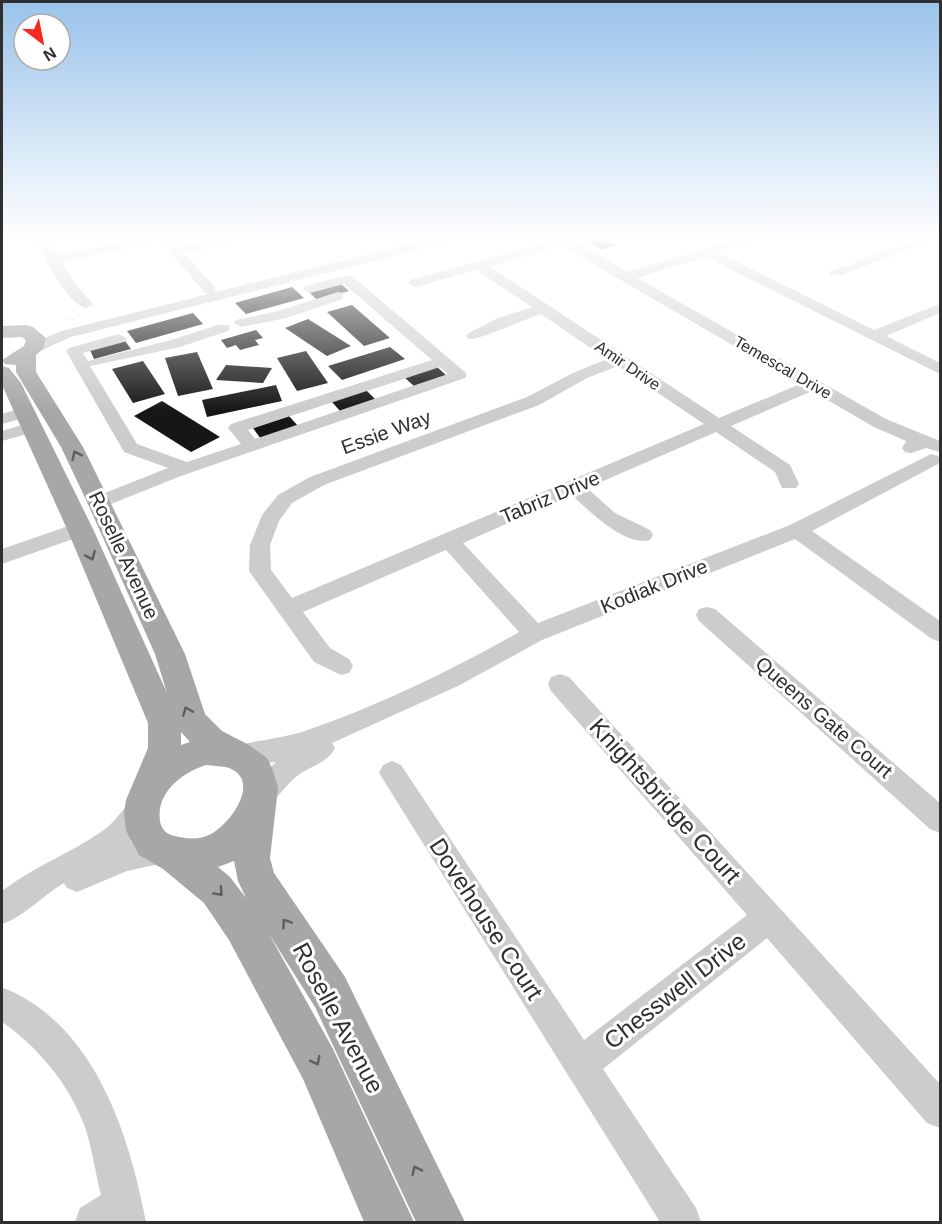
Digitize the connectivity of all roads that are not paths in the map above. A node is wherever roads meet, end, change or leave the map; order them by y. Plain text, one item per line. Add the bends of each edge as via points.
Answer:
1 (80, 297) edge
2 (210, 297) edge
3 (256, 297) edge
4 (266, 297) edge
5 (337, 297) edge
6 (367, 297) edge
7 (526, 297) edge
8 (661, 297) edge
9 (796, 297) edge
10 (86, 304) dead end
11 (940, 308) edge
12 (544, 309) junction
13 (221, 312) junction
14 (2, 319) edge
15 (474, 336) dead end
16 (872, 336) junction
17 (119, 339) dead end
18 (18, 343) edge
19 (620, 359) junction
20 (82, 365) junction
21 (940, 369) edge
22 (2, 372) edge
23 (813, 384) junction
24 (19, 419) edge
25 (718, 425) junction
26 (2, 436) edge
27 (928, 449) edge
28 (185, 466) junction
29 (789, 484) dead end
30 (574, 487) junction
31 (97, 497) junction
32 (80, 529) junction
33 (797, 530) junction
34 (643, 535) dead end
35 (449, 540) junction
36 (2, 557) edge
37 (287, 610) junction
38 (707, 615) dead end
39 (940, 633) edge
40 (534, 634) junction
41 (341, 666) dead end
42 (560, 684) dead end
43 (407, 699) junction
44 (234, 754) junction
45 (392, 773) dead end
46 (146, 798) junction
47 (260, 803) junction
48 (940, 820) edge
49 (168, 853) junction
50 (2, 909) edge
51 (769, 918) junction
52 (4, 1004) dead end
53 (580, 1065) junction
54 (940, 1110) edge
55 (114, 1216) edge
56 (389, 1222) edge
57 (441, 1222) edge
58 (682, 1222) edge

1 - 10 street
2 - 13 street
3 - 13 street
4 - 13 street
5 - 13 street via 281,315
6 - 28 street via 442,361 237,428 251,445
7 - 12 street, Amir Drive
8 - 23 street, Temescal Drive
9 - 16 street
11 - 16 street
12 - 15 street via 501,322
12 - 19 street, Amir Drive
13 - 18 street
13 - 20 street via 175,344
14 - 18 main road
16 - 21 street
17 - 20 street via 74,351
31 -> 18 main road, Roselle Avenue via 26,372
19 - 25 street, Amir Drive
19 - 37 street, Essie Way via 533,401 317,481 285,500 269,520 260,544 260,571
20 - 28 street via 130,448
22 - 24 main road, Roselle Avenue via 11,383
23 - 25 street, Tabriz Drive
23 - 27 street, Temescal Drive
24 - 26 street
24 - 32 main road, Roselle Avenue
25 - 29 street, Amir Drive via 783,469
25 - 30 street, Tabriz Drive
27 - 33 street, Kodiak Drive via 901,475
28 - 31 street via 147,484
30 - 34 street via 608,518
30 - 35 street, Tabriz Drive
44 -> 31 main road, Roselle Avenue via 210,741 191,721 170,654
32 - 36 street
32 -> 46 main road, Roselle Avenue via 164,723 165,748
33 - 39 street
33 - 40 street, Kodiak Drive
35 - 37 street, Tabriz Drive
35 - 40 street
37 - 41 street, Essie Way via 322,655
38 - 48 street, Queens Gate Court
40 - 43 street, Kodiak Drive via 496,657
42 - 51 street, Knightsbridge Court
43 - 44 street, Kodiak Drive via 285,750
43 - 47 street, Kodiak Drive via 287,768
44 - 46 main road via 207,751 185,757 164,771
44 - 47 main road via 258,774
45 - 53 street, Dovehouse Court
46 - 49 main road via 144,832 155,847
46 - 50 street via 113,841 36,884
47 - 49 main road via 244,831 218,850 196,856
57 -> 47 main road, Roselle Avenue via 330,992 257,881 252,858
49 - 50 street via 125,857
49 -> 56 main road, Roselle Avenue via 217,890 238,918 318,1064
51 - 53 street, Chesswell Drive
51 - 54 street, Knightsbridge Court
52 - 55 street via 36,1025 50,1041 70,1065 100,1116
53 - 58 street, Dovehouse Court

